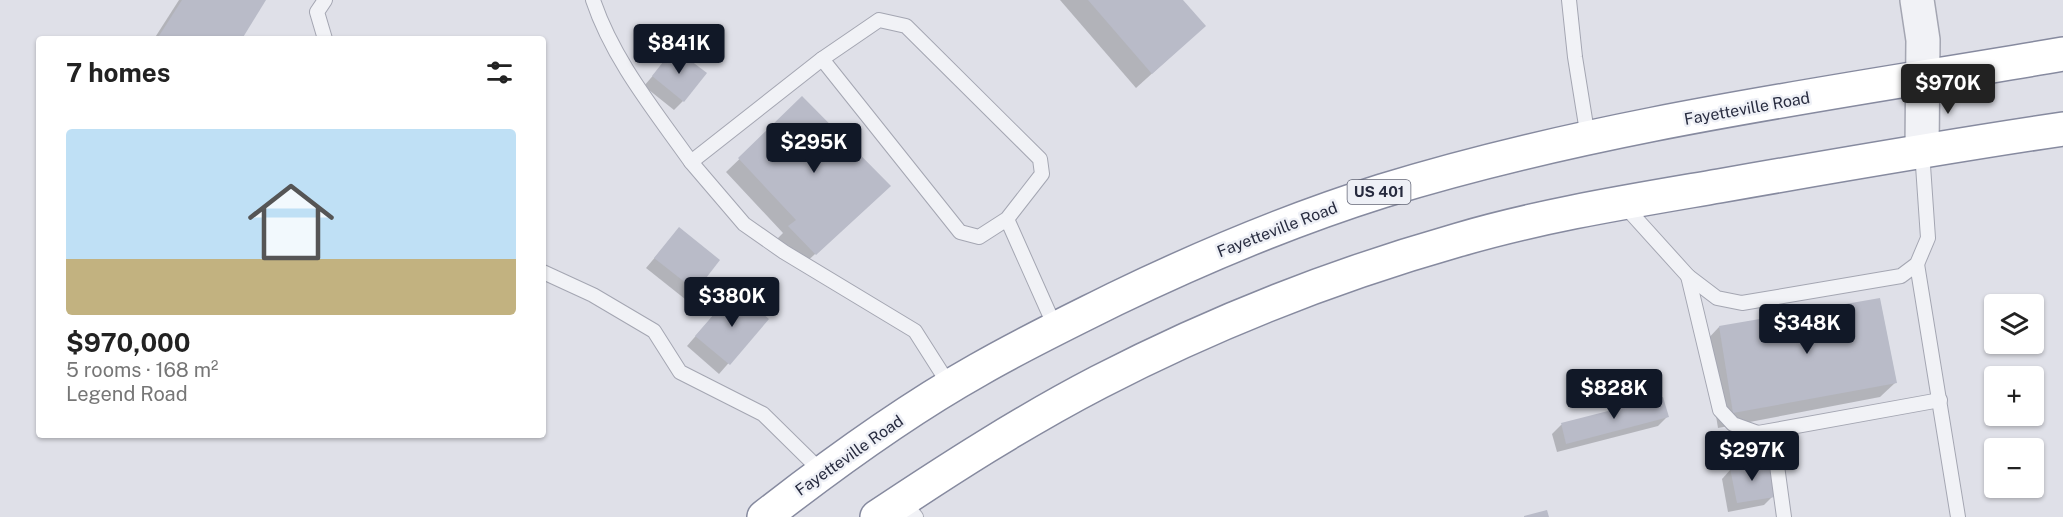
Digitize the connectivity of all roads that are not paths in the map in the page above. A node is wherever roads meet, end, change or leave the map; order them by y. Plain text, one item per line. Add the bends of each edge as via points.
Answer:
1 (325, 0) edge
2 (593, 0) edge
3 (1569, 0) edge
4 (1917, 0) edge
5 (324, 36) edge
6 (2063, 54) edge
7 (822, 59) junction
8 (1922, 78) junction
9 (2063, 129) edge
10 (1588, 138) junction
11 (1922, 150) junction
12 (691, 162) junction
13 (1622, 203) junction
14 (1007, 219) junction
15 (1917, 264) junction
16 (546, 273) edge
17 (1688, 276) junction
18 (1056, 329) junction
19 (951, 387) junction
20 (1940, 400) junction
21 (1758, 433) junction
22 (823, 473) junction
23 (898, 511) edge
24 (764, 517) edge
25 (1784, 517) edge
26 (1958, 517) edge

1 - 5 lane via 317,12
2 - 12 lane via 635,84
3 - 10 lane
4 - 8 street via 1923,40
6 - 8 highway, Fayetteville Road / US 401
7 - 12 lane
7 - 14 lane via 960,232 979,237
7 - 14 lane via 879,20 906,26 1040,159 1042,174
8 - 10 highway, Fayetteville Road / US 401
8 - 11 street
9 - 11 highway
10 - 18 highway, Fayetteville Road / US 401 via 1383,191 1277,226 1173,271
11 - 13 highway
11 - 15 lane via 1928,238
12 - 19 lane via 744,224 915,331
13 - 17 lane
13 - 23 highway via 1459,239 1345,276 1226,322 1098,383 955,465
14 - 18 lane
15 - 17 lane via 1901,276 1742,303 1717,298
15 - 20 lane
16 - 22 lane via 593,295 654,331 680,372 763,414
17 - 21 lane via 1720,410 1733,424
18 - 19 highway, Fayetteville Road / US 401
19 - 22 highway, Fayetteville Road / US 401
20 - 21 lane
20 - 26 lane
21 - 25 lane via 1775,451
22 - 24 highway, Fayetteville Road / US 401

